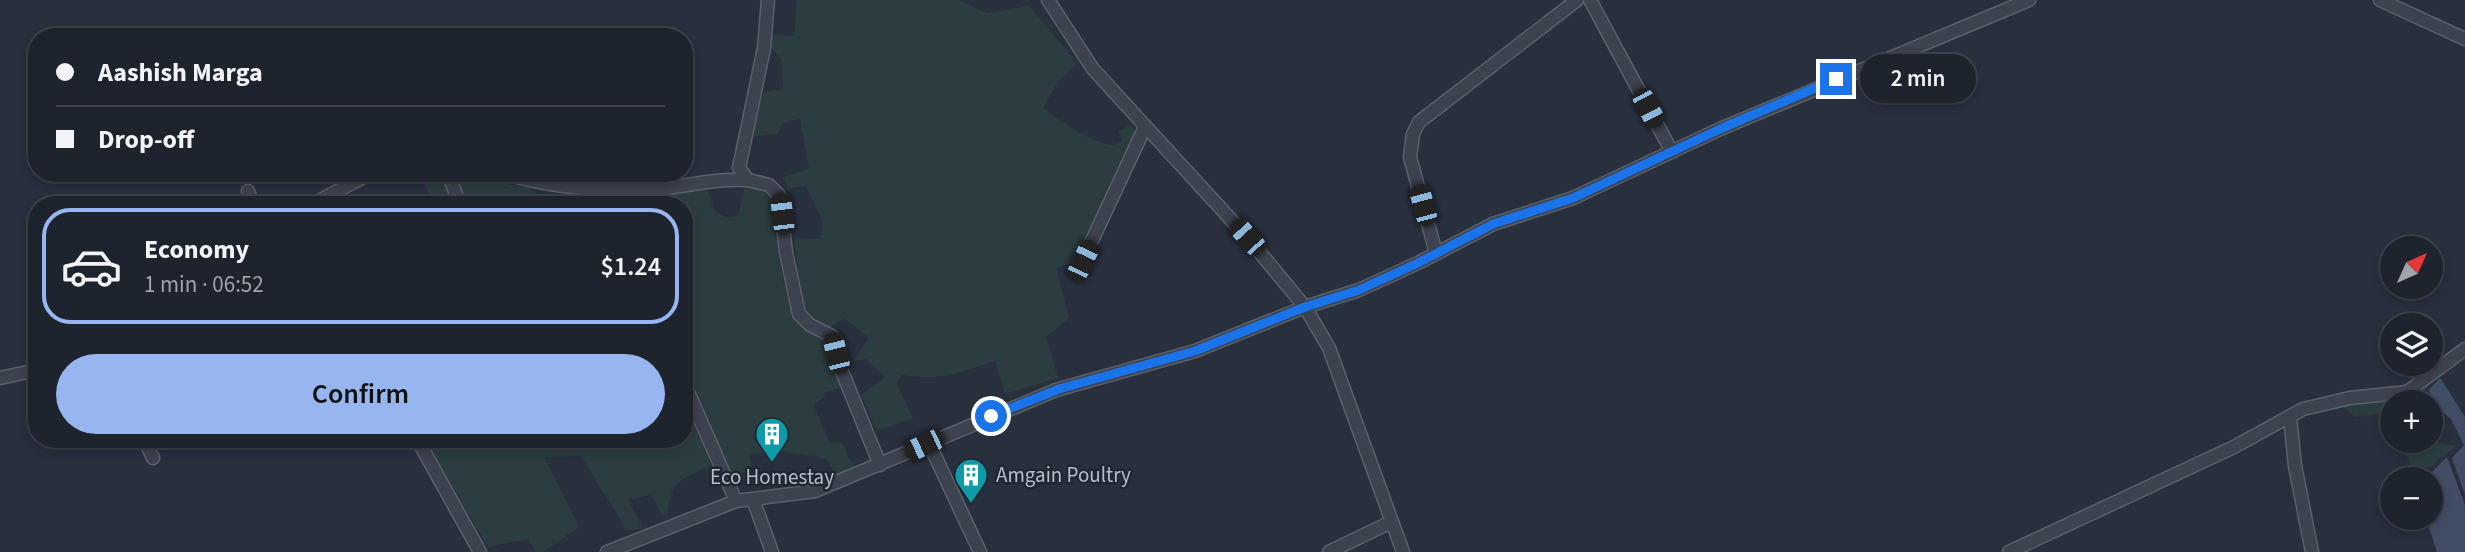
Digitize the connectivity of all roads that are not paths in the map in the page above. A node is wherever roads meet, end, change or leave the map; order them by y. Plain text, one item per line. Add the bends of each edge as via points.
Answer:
1 (768, 0) edge
2 (1048, 0) edge
3 (1577, 0) edge
4 (1590, 0) edge
5 (2029, 0) edge
6 (2380, 0) edge
7 (2465, 39) edge
8 (1145, 127) junction
9 (1672, 152) junction
10 (748, 180) junction
11 (354, 182) edge
12 (537, 182) edge
13 (618, 189) junction
14 (248, 191) dead end
15 (250, 196) edge
16 (328, 196) edge
17 (620, 196) edge
18 (1436, 253) junction
19 (1083, 260) dead end
20 (1305, 307) junction
21 (2465, 349) edge
22 (28, 372) edge
23 (0, 378) edge
24 (693, 403) edge
25 (2290, 418) junction
26 (929, 443) junction
27 (148, 448) edge
28 (422, 448) edge
29 (153, 458) dead end
30 (880, 465) junction
31 (754, 499) junction
32 (736, 501) junction
33 (1391, 522) junction
34 (480, 552) edge
35 (607, 552) edge
36 (772, 552) edge
37 (980, 552) edge
38 (1329, 552) edge
39 (1403, 552) edge
40 (2009, 552) edge
41 (2312, 552) edge

1 - 10 street via 764,48 739,168
2 - 8 street via 1093,69
3 - 18 street via 1419,122 1410,157
4 - 9 street
5 - 9 street
6 - 7 street
8 - 19 street
8 - 20 street
9 - 18 street via 1573,198 1493,224
10 - 13 street
10 - 30 street via 769,185 779,195 799,314 832,336
11 - 16 street
12 - 13 street
13 - 17 street
14 - 15 street
18 - 20 street via 1359,290
20 - 26 street via 1195,351 1056,390
20 - 33 street via 1329,348
21 - 25 street via 2407,392 2350,398 2304,409
22 - 23 street
24 - 32 street
25 - 40 street
25 - 41 street
26 - 30 street
26 - 37 street
27 - 29 street
28 - 34 street
30 - 31 street via 815,491
31 - 32 street
31 - 36 street
32 - 35 street
33 - 38 street
33 - 39 street

